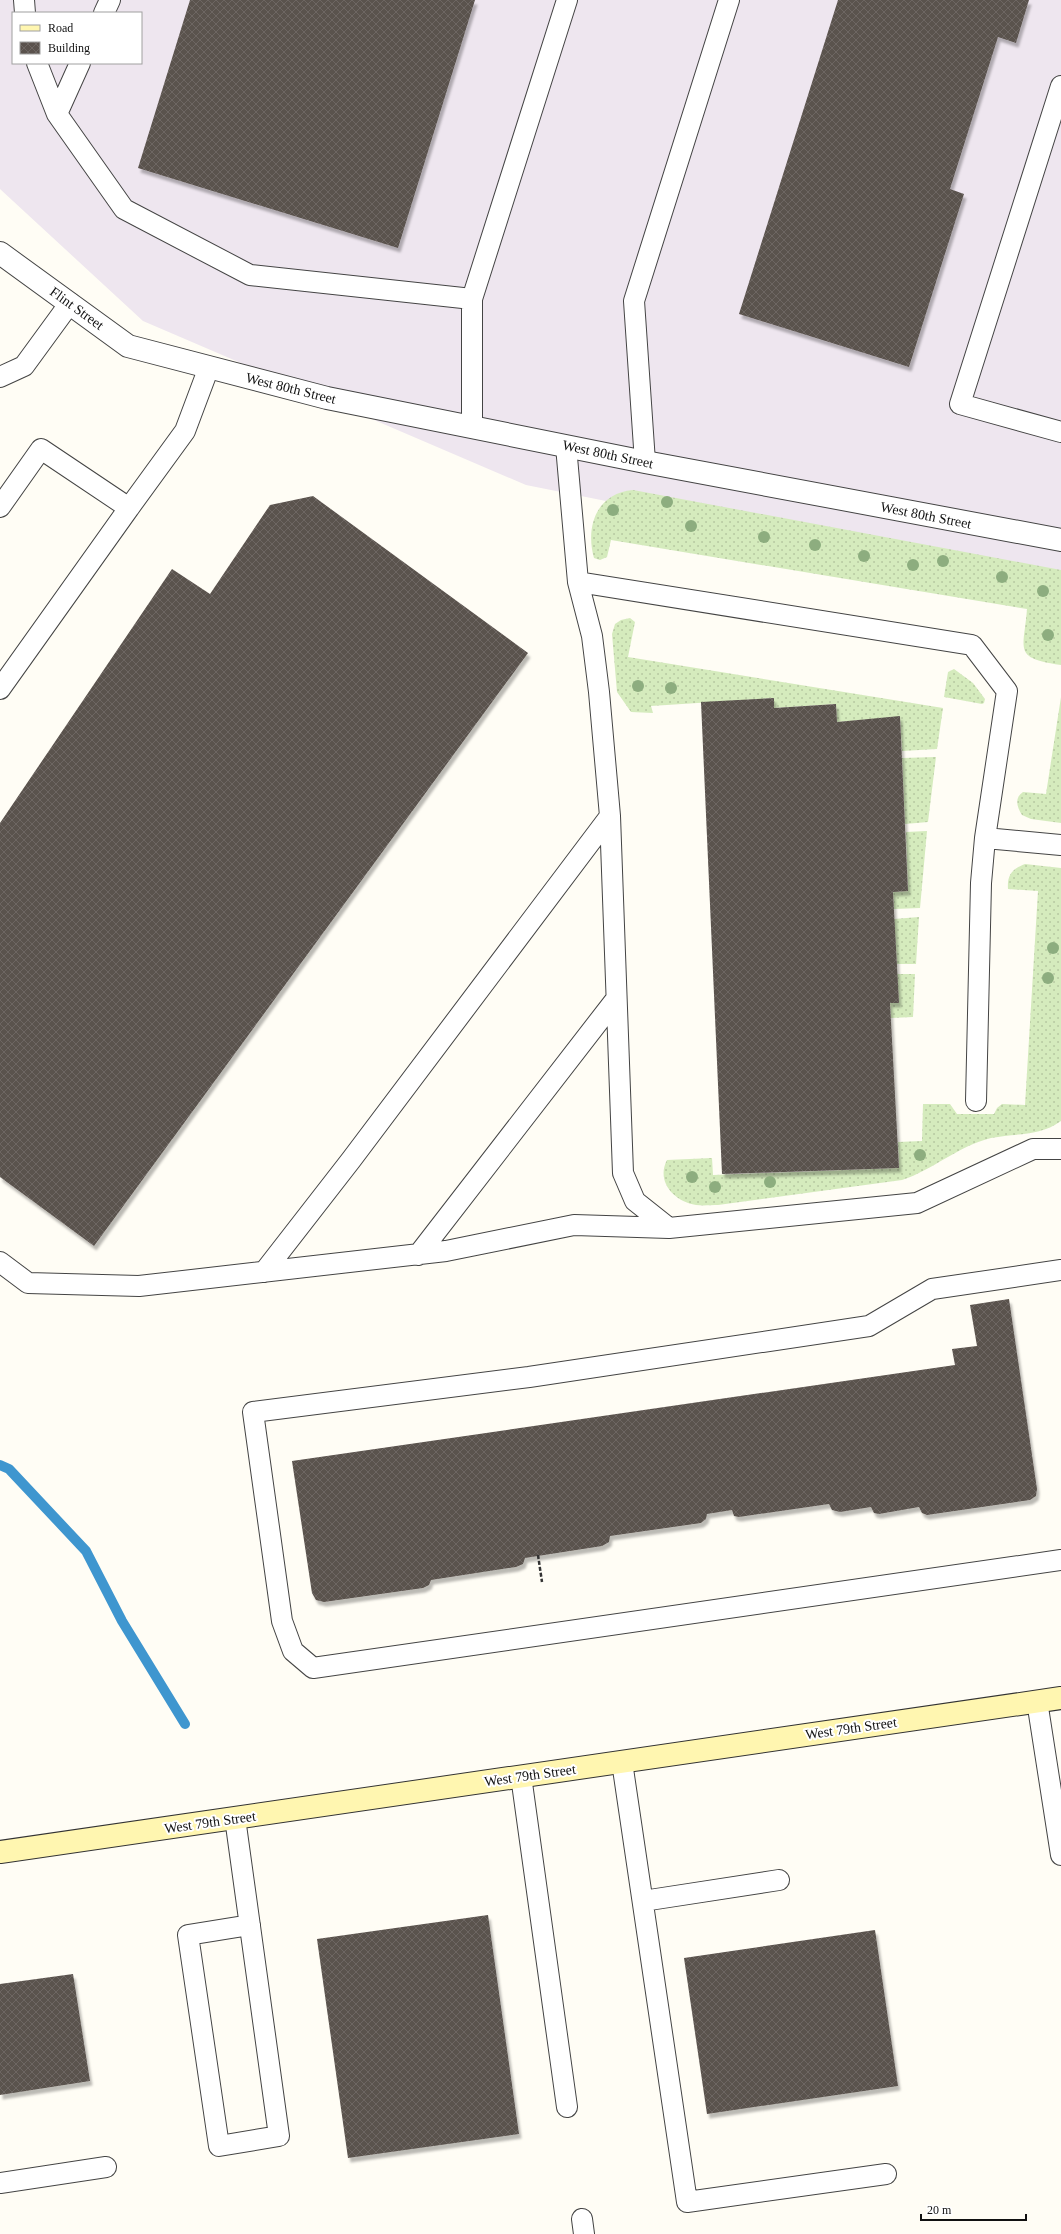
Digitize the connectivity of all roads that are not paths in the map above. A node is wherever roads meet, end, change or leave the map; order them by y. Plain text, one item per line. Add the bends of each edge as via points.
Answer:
1 (24, 0) edge
2 (110, 0) edge
3 (567, 0) edge
4 (729, 0) edge
5 (25, 12) edge
6 (104, 12) edge
7 (37, 64) edge
8 (80, 64) edge
9 (1061, 86) edge
10 (57, 114) junction
11 (0, 253) edge
12 (472, 299) junction
13 (70, 304) junction
14 (158, 354) joint
15 (209, 367) junction
16 (0, 378) edge
17 (472, 427) junction
18 (1061, 432) edge
19 (566, 446) junction
20 (645, 462) junction
21 (0, 507) edge
22 (128, 508) junction
23 (1061, 540) edge
24 (578, 582) junction
25 (0, 689) edge
26 (610, 816) junction
27 (985, 838) junction
28 (1061, 845) edge
29 (616, 999) junction
30 (976, 1101) dead end
31 (1061, 1149) edge
32 (669, 1228) junction
33 (418, 1255) junction
34 (0, 1262) edge
35 (1061, 1270) edge
36 (264, 1272) junction
37 (1061, 1560) edge
38 (1061, 1698) edge
39 (1037, 1701) junction
40 (622, 1762) junction
41 (521, 1776) junction
42 (235, 1818) junction
43 (1060, 1845) edge
44 (0, 1852) edge
45 (779, 1880) dead end
46 (643, 1901) junction
47 (250, 1925) junction
48 (567, 2106) dead end
49 (106, 2167) dead end
50 (886, 2174) dead end
51 (0, 2182) edge

1 - 5 lane
2 - 6 lane
3 - 12 lane
4 - 20 lane via 634,300
7 - 10 lane
8 - 10 lane
9 - 18 lane via 960,404
10 - 12 lane via 124,209 250,275
11 - 13 street, Flint Street
12 - 17 lane
13 - 14 street, Flint Street via 128,346
13 - 16 lane via 24,366
14 - 15 street, West 80th Street
15 - 17 street, West 80th Street via 327,398
15 - 22 lane via 185,431
17 - 19 street, West 80th Street
19 - 20 street, West 80th Street
19 - 24 lane
20 - 23 street, West 80th Street
21 - 22 lane via 42,449
22 - 25 lane
24 - 26 lane via 592,636
24 - 27 lane via 972,645 1007,691
26 - 29 lane
26 - 36 lane
27 - 28 lane
27 - 30 lane via 981,883
29 - 32 lane via 623,1173 635,1201
29 - 33 lane
31 - 32 lane via 1034,1149 917,1203
32 - 33 lane via 574,1225
33 - 36 lane
34 - 36 lane via 28,1283 139,1286
35 - 37 lane via 932,1289 869,1326 529,1377 253,1412 282,1621 293,1651 314,1668
38 - 39 street, West 79th Street
39 - 40 street, West 79th Street
39 - 43 lane
40 - 41 street, West 79th Street
40 - 46 lane
41 - 42 street, West 79th Street
41 - 48 lane
42 - 44 street, West 79th Street
42 - 47 lane
45 - 46 lane
46 - 50 lane via 687,2202
47 - 47 lane via 280,2136 219,2146 188,1935
49 - 51 lane

